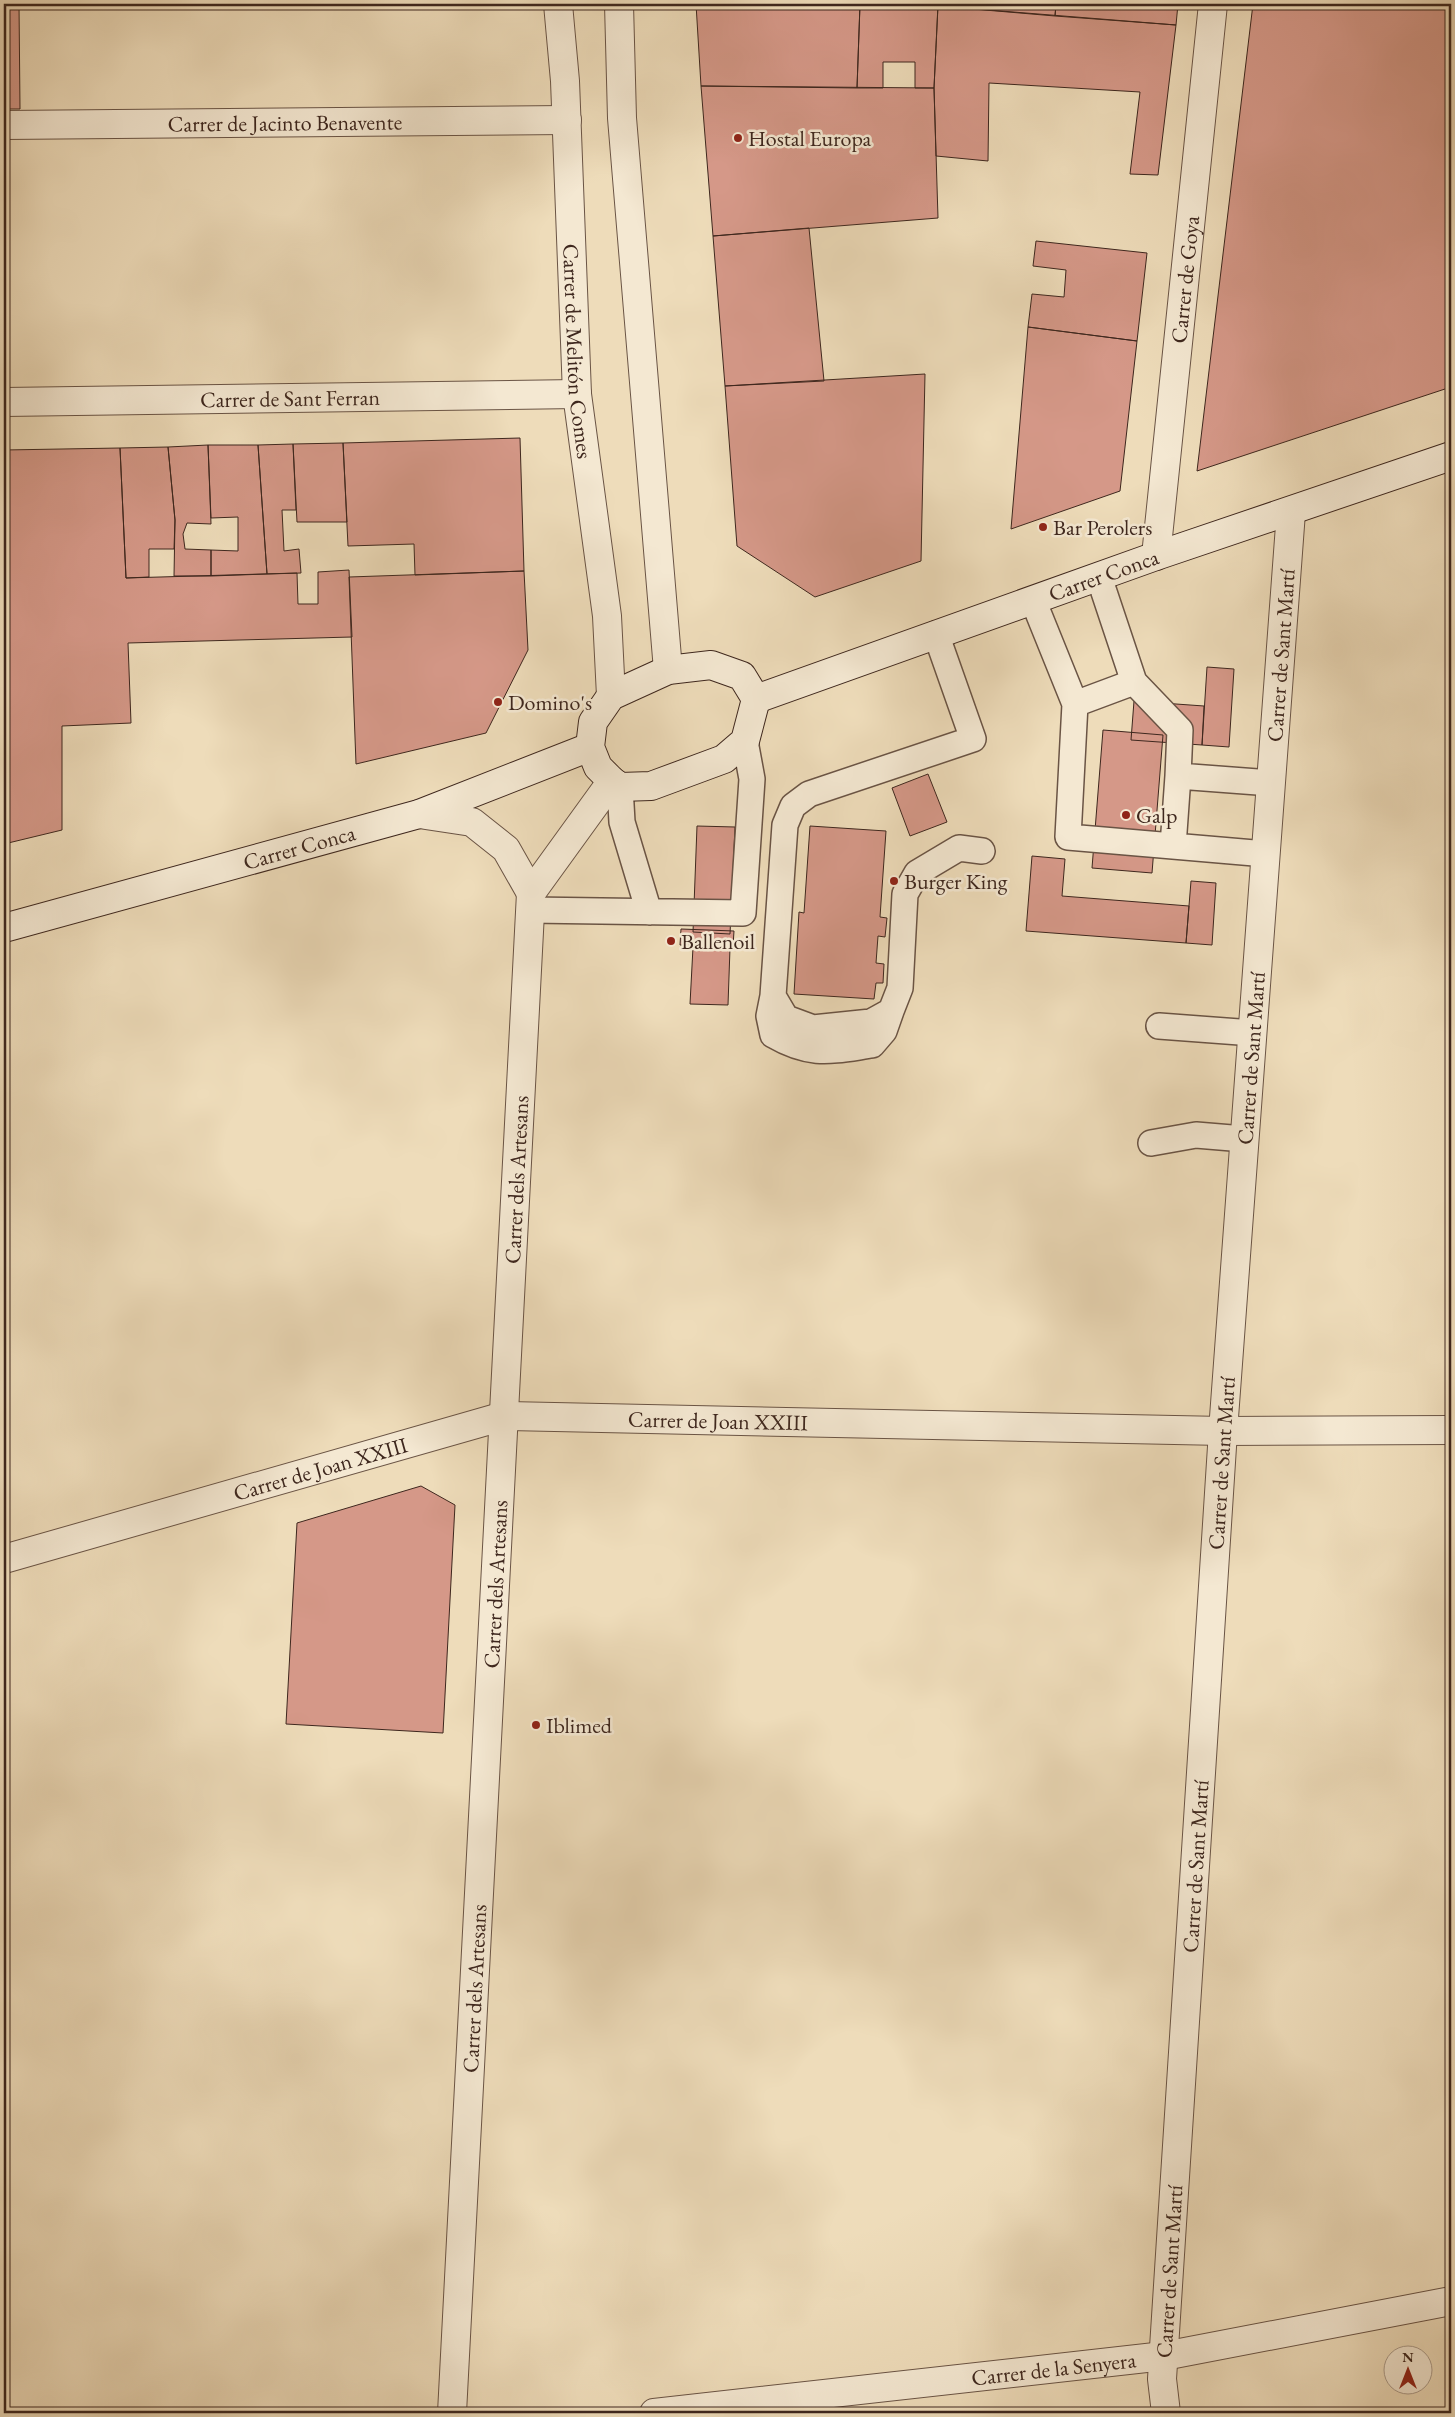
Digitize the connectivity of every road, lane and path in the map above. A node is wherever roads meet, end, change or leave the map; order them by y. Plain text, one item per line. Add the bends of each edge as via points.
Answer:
1 (558, 4) edge
2 (619, 4) edge
3 (1213, 4) edge
4 (567, 120) junction
5 (4, 125) edge
6 (577, 394) junction
7 (4, 402) edge
8 (1451, 456) edge
9 (1291, 512) junction
10 (1156, 556) junction
11 (1099, 577) junction
12 (1033, 600) junction
13 (936, 634) junction
14 (668, 670) junction
15 (1134, 682) junction
16 (611, 696) junction
17 (756, 699) junction
18 (1076, 704) junction
19 (745, 741) junction
20 (590, 747) junction
21 (1178, 776) junction
22 (1271, 783) junction
23 (616, 784) junction
24 (419, 814) junction
25 (1173, 846) junction
26 (982, 851) dead end
27 (1266, 854) junction
28 (530, 902) junction
29 (649, 912) junction
30 (4, 928) edge
31 (1159, 1026) dead end
32 (1253, 1033) junction
33 (1244, 1139) junction
34 (1151, 1143) dead end
35 (504, 1416) junction
36 (1451, 1430) edge
37 (1223, 1431) junction
38 (4, 1559) edge
39 (1451, 2301) edge
40 (1164, 2356) junction
41 (452, 2413) edge
42 (654, 2413) edge
43 (1166, 2413) edge

1 - 4 street, Carrer de Melitón Comes
2 - 14 street via 622,118
3 - 10 street, Carrer de Goya
4 - 5 street, Carrer de Jacinto Benavente
4 - 6 street, Carrer de Melitón Comes
6 - 7 street, Carrer de Sant Ferran
6 - 16 street, Carrer de Melitón Comes via 607,616
8 - 9 street, Carrer Conca
9 - 10 street, Carrer Conca
9 - 22 street, Carrer de Sant Martí
10 - 11 street, Carrer Conca
11 - 12 street, Carrer Conca
11 - 15 lane
12 - 13 street, Carrer Conca
12 - 18 lane
13 - 17 street, Carrer Conca
13 - 26 lane via 973,739 809,794 794,806 785,825 773,996 786,1018 813,1028 871,1022 891,1011 900,988 905,894 918,873 959,848
14 - 16 street
14 - 17 street via 711,665 742,676
15 - 18 lane
15 - 21 lane via 1180,730
16 - 20 street via 593,722
17 - 19 street
18 - 25 lane via 1068,837
19 - 23 street via 724,759 651,786
19 - 29 lane via 752,779 743,913
20 - 23 street via 598,767
20 - 24 street, Carrer Conca
21 - 22 lane
21 - 25 lane
22 - 27 street, Carrer de Sant Martí
23 - 28 street
23 - 29 lane via 622,822
24 - 28 street via 472,822 506,849
24 - 30 street, Carrer Conca
25 - 27 lane
27 - 32 street, Carrer de Sant Martí
28 - 29 lane
28 - 35 street, Carrer dels Artesans
31 - 32 lane
32 - 33 street, Carrer de Sant Martí
33 - 34 lane via 1196,1135
33 - 37 street, Carrer de Sant Martí
35 - 37 street, Carrer de Joan XXIII
35 - 38 street, Carrer de Joan XXIII
35 - 41 street, Carrer dels Artesans
36 - 37 street, Carrer de Joan XXIII
37 - 40 street, Carrer de Sant Martí
39 - 40 street, Carrer de la Senyera
40 - 42 street, Carrer de la Senyera
40 - 43 street, Carrer de Sant Martí via 1162,2380

